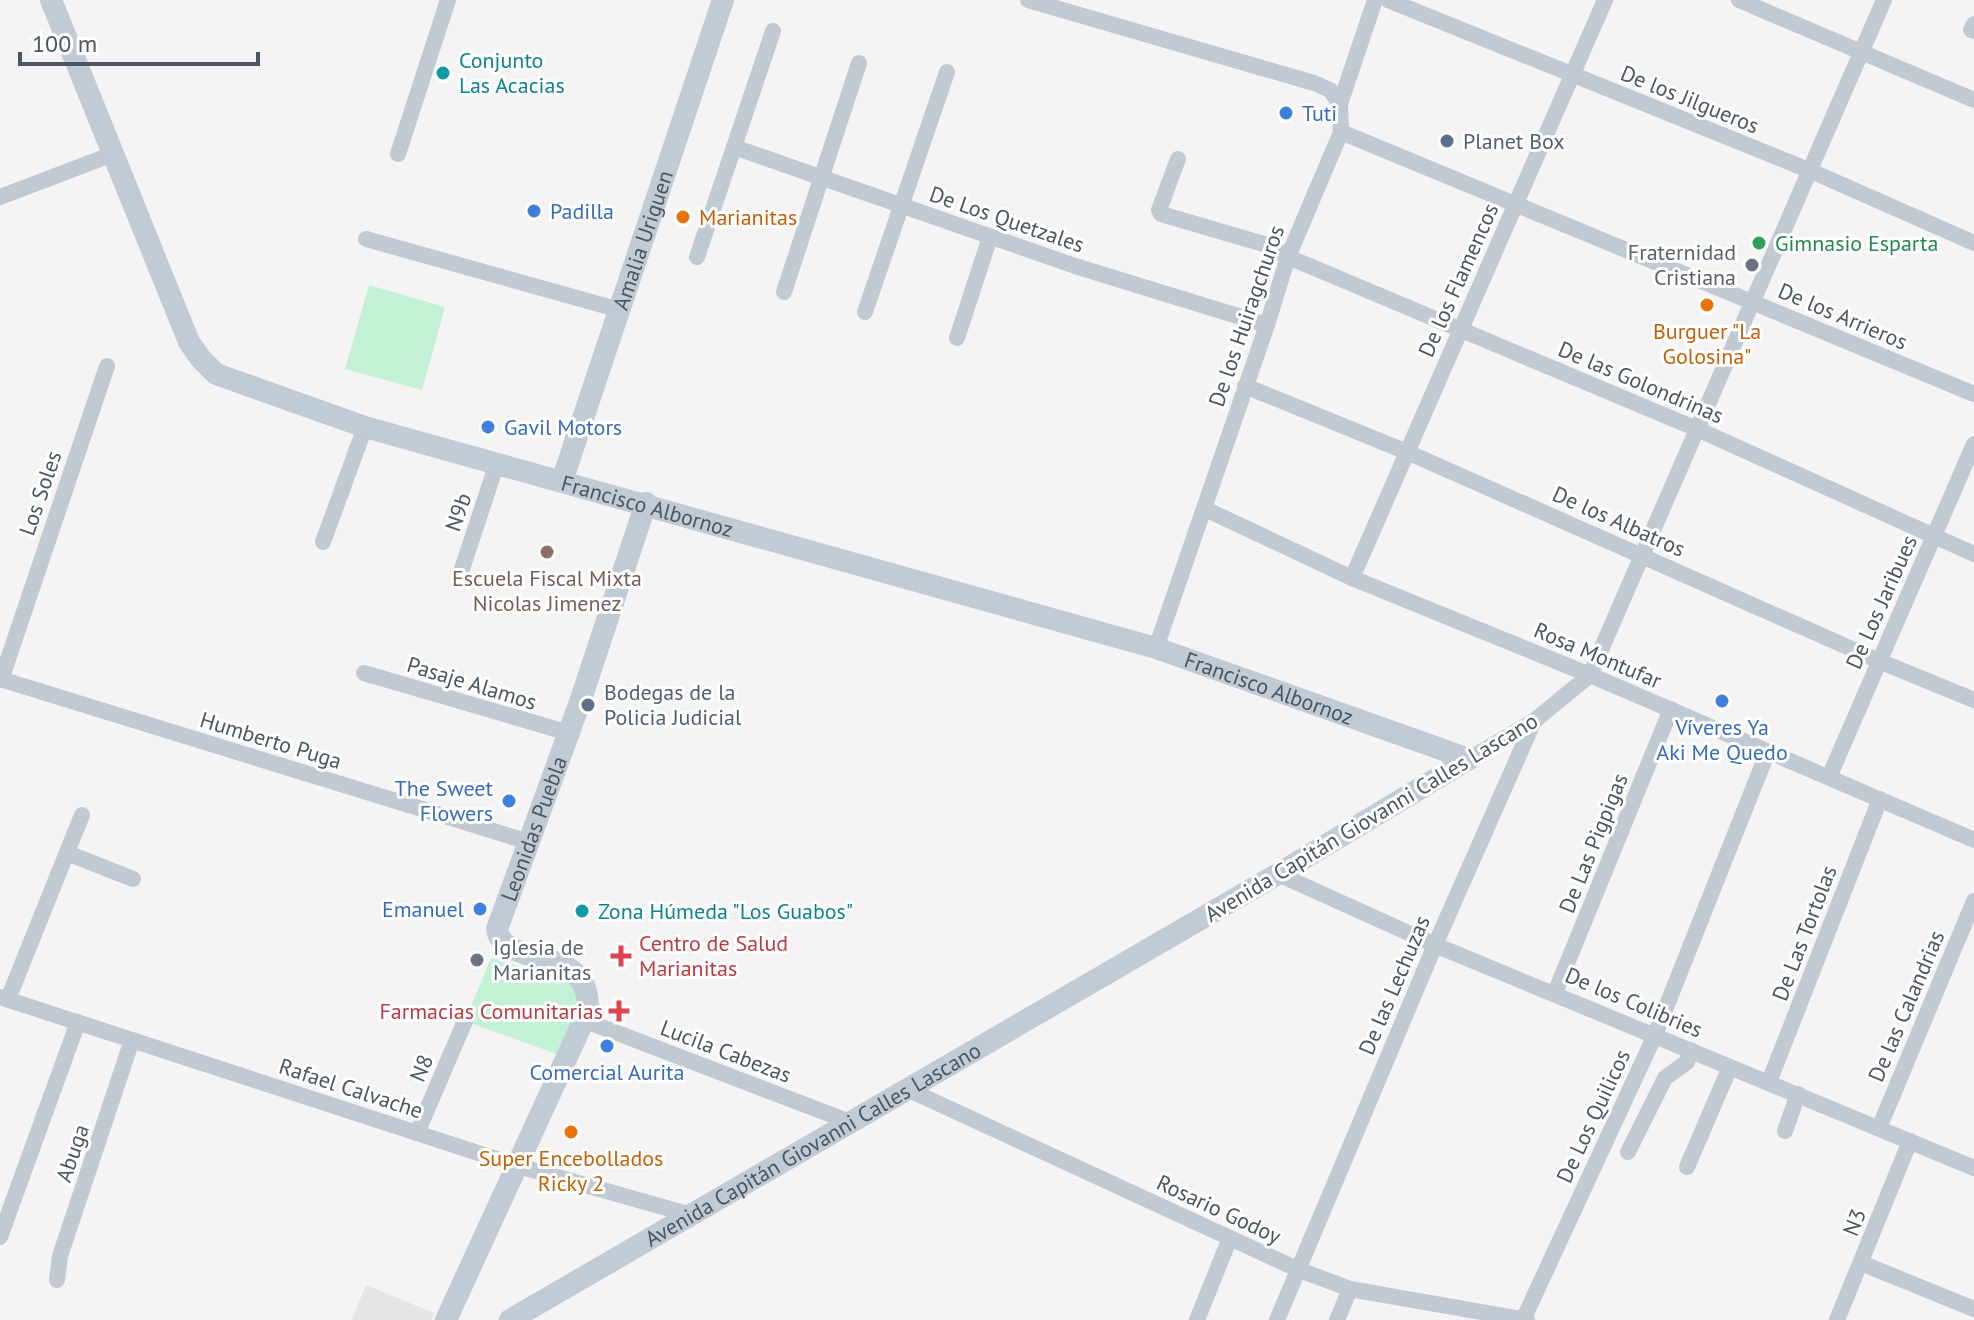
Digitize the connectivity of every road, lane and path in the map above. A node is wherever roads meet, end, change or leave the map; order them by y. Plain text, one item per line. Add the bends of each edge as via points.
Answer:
1 (51, 0) edge
2 (448, 0) edge
3 (723, 0) edge
4 (1028, 0) edge
5 (1375, 0) edge
6 (1388, 0) edge
7 (1605, 0) edge
8 (1739, 0) edge
9 (1884, 0) edge
10 (1974, 24) edge
11 (773, 31) dead end
12 (1974, 31) edge
13 (1861, 53) junction
14 (859, 63) dead end
15 (947, 72) dead end
16 (1572, 75) junction
17 (1974, 100) edge
18 (1340, 104) junction
19 (1341, 132) junction
20 (734, 147) junction
21 (113, 154) junction
22 (398, 154) dead end
23 (1178, 159) dead end
24 (1811, 171) junction
25 (822, 177) junction
26 (0, 197) edge
27 (1515, 204) junction
28 (903, 205) junction
29 (990, 237) junction
30 (366, 239) dead end
31 (1974, 243) edge
32 (697, 257) dead end
33 (1288, 257) junction
34 (784, 292) dead end
35 (1754, 303) junction
36 (620, 310) junction
37 (865, 312) dead end
38 (1267, 325) junction
39 (1460, 329) junction
40 (957, 338) dead end
41 (107, 366) dead end
42 (1245, 386) junction
43 (1974, 394) edge
44 (365, 427) junction
45 (1697, 429) junction
46 (1974, 444) edge
47 (1407, 452) junction
48 (497, 463) junction
49 (562, 481) junction
50 (646, 503) junction
51 (1205, 509) junction
52 (1933, 536) junction
53 (323, 542) dead end
54 (1641, 554) junction
55 (1974, 554) edge
56 (460, 575) dead end
57 (1352, 578) junction
58 (1156, 648) junction
59 (1879, 661) junction
60 (364, 673) dead end
61 (1590, 675) junction
62 (0, 679) edge
63 (1974, 700) edge
64 (1671, 709) junction
65 (1534, 721) junction
66 (569, 733) junction
67 (1768, 751) junction
68 (1469, 759) junction
69 (1829, 777) junction
70 (1880, 799) junction
71 (82, 815) dead end
72 (1974, 840) edge
73 (529, 842) junction
74 (67, 853) junction
75 (1278, 874) junction
76 (133, 879) dead end
77 (1974, 901) edge
78 (1435, 945) junction
79 (1555, 993) junction
80 (4, 998) edge
81 (465, 1021) dead end
82 (586, 1021) junction
83 (78, 1022) junction
84 (1655, 1035) junction
85 (132, 1040) junction
86 (1691, 1050) junction
87 (1730, 1067) junction
88 (1769, 1082) junction
89 (907, 1089) junction
90 (1798, 1094) junction
91 (850, 1122) junction
92 (1879, 1128) junction
93 (1785, 1131) dead end
94 (417, 1133) junction
95 (1910, 1141) junction
96 (1628, 1152) dead end
97 (515, 1165) junction
98 (1687, 1167) dead end
99 (1974, 1168) edge
100 (691, 1215) junction
101 (0, 1237) edge
102 (1230, 1238) junction
103 (1861, 1263) junction
104 (1297, 1269) junction
105 (57, 1280) dead end
106 (1350, 1289) junction
107 (1971, 1313) edge
108 (447, 1320) edge
109 (510, 1320) edge
110 (1197, 1320) edge
111 (1277, 1320) edge
112 (1337, 1320) edge
113 (1525, 1320) edge
114 (1837, 1320) edge

1 - 21 street, Francisco Albornoz
2 - 22 street
3 - 36 street, Amalia Uriguen
4 - 18 street via 1314,83 1330,90
5 - 18 street, De los Huiragchuros
6 - 16 street, De los Jilgueros
7 - 16 street, De los Flamencos
8 - 13 street
9 - 13 street, Avenida Capitán Giovanni Calles Lascano
10 - 12 street
11 - 20 street
13 - 17 street
13 - 24 street, Avenida Capitán Giovanni Calles Lascano
14 - 25 street
15 - 28 street
16 - 24 street, De los Jilgueros
16 - 27 street, De los Flamencos
18 - 19 street, De los Huiragchuros
19 - 27 street, De los Arrieros
19 - 33 street, De los Huiragchuros
20 - 25 street, De Los Quetzales
20 - 32 street
21 - 26 street
21 - 44 street, Francisco Albornoz via 189,342 201,359 216,374
23 - 33 street, De las Golondrinas via 1161,214 1267,245
24 - 31 street, De los Jilgueros
24 - 35 street, Avenida Capitán Giovanni Calles Lascano
25 - 28 street, De Los Quetzales
25 - 34 street
27 - 35 street, De los Arrieros
27 - 39 street, De los Flamencos
28 - 29 street, De Los Quetzales
28 - 37 street
29 - 38 street, De Los Quetzales
29 - 40 street
30 - 36 street
33 - 38 street, De los Huiragchuros
33 - 39 street, De las Golondrinas
35 - 43 street, De los Arrieros
35 - 45 street, Avenida Capitán Giovanni Calles Lascano
36 - 49 street, Amalia Uriguen
38 - 42 street, De los Huiragchuros
39 - 45 street, De las Golondrinas
39 - 47 street, De los Flamencos
41 - 62 street, Los Soles
42 - 47 street, De los Albatros
42 - 51 street, De los Huiragchuros
44 - 48 street, Francisco Albornoz
44 - 53 street
45 - 52 street, De las Golondrinas
45 - 54 street, Avenida Capitán Giovanni Calles Lascano
46 - 52 street, De Los Jaribues
47 - 54 street, De los Albatros
47 - 57 street, De los Flamencos
48 - 49 street, Francisco Albornoz
48 - 56 street, N9b
49 - 50 street, Francisco Albornoz
50 - 58 street, Francisco Albornoz
50 - 66 street, Leonidas Puebla
51 - 57 street, Rosa Montufar
51 - 58 street, De los Huiragchuros
52 - 55 street, De las Golondrinas
52 - 59 street, De Los Jaribues
54 - 59 street, De los Albatros
54 - 61 street, Avenida Capitán Giovanni Calles Lascano
57 - 61 street, Rosa Montufar
58 - 68 street, Francisco Albornoz
59 - 63 street, De los Albatros
59 - 69 street, De Los Jaribues
60 - 66 street, Pasaje Alamos
61 - 64 street, Rosa Montufar
61 - 65 street, Avenida Capitán Giovanni Calles Lascano
62 - 73 street, Humberto Puga
64 - 67 street, Rosa Montufar
64 - 79 street, De Las Pigpigas
65 - 68 street, Avenida Capitán Giovanni Calles Lascano
65 - 78 street, De las Lechuzas
66 - 73 street, Leonidas Puebla
67 - 69 street, Rosa Montufar
67 - 84 street, De Los Quilicos
68 - 75 street, Avenida Capitán Giovanni Calles Lascano
69 - 70 street, Rosa Montufar
70 - 72 street, Rosa Montufar
70 - 88 street, De Las Tortolas
71 - 74 street
73 - 82 street, Leonidas Puebla via 497,934 505,945 570,969 582,980 589,999
74 - 76 street
74 - 80 street
75 - 78 street, De los Colibries
75 - 89 street, Avenida Capitán Giovanni Calles Lascano
77 - 92 street, De las Calandrias
78 - 79 street, De los Colibries
78 - 104 street, De las Lechuzas
79 - 84 street, De los Colibries
80 - 83 street, Rafael Calvache
81 - 94 street, N8
82 - 91 street, Lucila Cabezas
82 - 97 street
83 - 85 street, Rafael Calvache
83 - 101 street
84 - 86 street, De los Colibries
84 - 113 street, De Los Quilicos
85 - 94 street, Rafael Calvache
85 - 105 street, Abuga via 60,1256
86 - 87 street, De los Colibries
86 - 96 street via 1687,1062 1665,1078
87 - 88 street, De los Colibries
87 - 98 street
88 - 90 street, De los Colibries
89 - 91 street, Avenida Capitán Giovanni Calles Lascano
89 - 102 street, Rosario Godoy
90 - 92 street, De los Colibries
90 - 93 street
91 - 100 street, Avenida Capitán Giovanni Calles Lascano
92 - 95 street, De los Colibries
94 - 97 street, Rafael Calvache
95 - 99 street, De los Colibries
95 - 103 street, N3
97 - 100 street, Rafael Calvache
97 - 108 street
100 - 109 street, Avenida Capitán Giovanni Calles Lascano
102 - 104 street, Rosario Godoy
102 - 110 street
103 - 107 street
103 - 114 street, N3
104 - 106 street, Rosario Godoy
104 - 111 street, De las Lechuzas
106 - 112 street
106 - 113 street, Rosario Godoy

